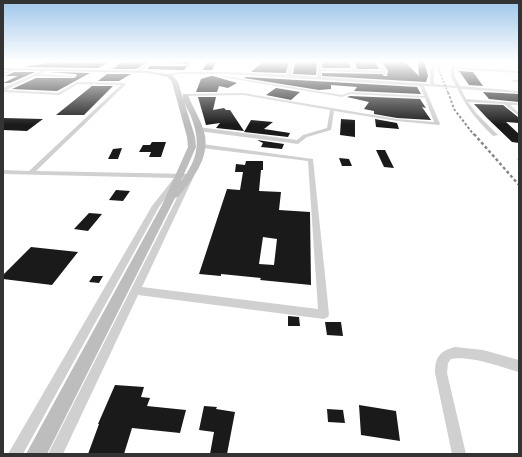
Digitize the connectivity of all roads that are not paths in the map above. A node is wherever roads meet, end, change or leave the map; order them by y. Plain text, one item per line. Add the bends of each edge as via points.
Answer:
1 (20, 82) edge
2 (175, 82) edge
3 (180, 82) edge
4 (255, 82) edge
5 (391, 82) edge
6 (456, 82) edge
7 (422, 85) junction
8 (432, 85) joint
9 (458, 87) junction
10 (3, 91) edge
11 (519, 92) edge
12 (185, 95) junction
13 (426, 97) junction
14 (465, 100) junction
15 (504, 103) junction
16 (519, 104) edge
17 (332, 110) junction
18 (519, 115) edge
19 (198, 129) junction
20 (495, 135) dead end
21 (202, 146) junction
22 (3, 172) edge
23 (31, 172) junction
24 (179, 175) junction
25 (191, 176) junction
26 (167, 205) junction
27 (135, 290) junction
28 (519, 366) edge
29 (15, 454) edge
30 (36, 454) edge
31 (55, 454) edge
32 (459, 454) edge

1 - 10 street
2 - 24 main road via 192,147
3 - 12 main road
4 - 13 street via 342,96 350,93
5 - 7 street
6 - 9 street
7 - 8 street
7 - 13 street
8 - 9 street
9 - 11 street
9 - 14 street
10 - 23 street via 59,94 77,83 124,84
12 - 17 street via 243,94
12 - 19 main road
13 - 17 street via 437,124
14 - 15 street
14 - 20 street via 475,115
15 - 16 street
15 - 18 street
17 - 19 street via 328,129 304,136 298,142
19 - 21 main road
21 - 25 main road
21 - 27 street via 311,160 324,314
22 - 23 street
23 - 24 street
24 - 25 street
24 - 26 main road
24 - 29 street via 156,206
25 - 26 main road
25 - 27 street
26 - 30 main road
27 - 31 street
28 - 32 street via 461,352 449,353 442,360 440,373

